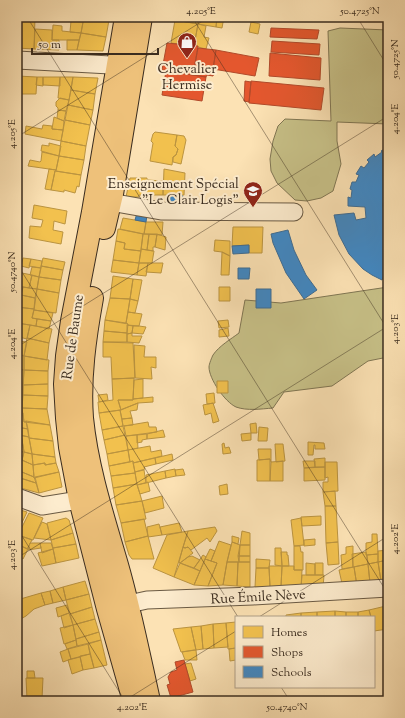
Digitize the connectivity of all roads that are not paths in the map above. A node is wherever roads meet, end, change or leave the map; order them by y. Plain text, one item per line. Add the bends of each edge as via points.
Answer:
1 (126, 17) edge
2 (141, 17) edge
3 (17, 60) edge
4 (125, 66) junction
5 (110, 202) junction
6 (294, 212) dead end
7 (17, 497) edge
8 (89, 498) junction
9 (388, 588) edge
10 (118, 606) junction
11 (134, 701) edge
12 (149, 701) edge

1 - 4 main road, Rue de Baume
2 - 4 main road, Rue de Baume
3 - 4 street
4 - 5 main road, Rue de Baume
4 - 8 main road, Rue de Baume via 93,212 67,356 65,384 70,447
5 - 6 street via 161,211
5 - 8 main road, Rue de Baume via 87,323 81,382
7 - 8 street via 42,506
8 - 10 main road, Rue de Baume
9 - 10 street, Rue Émile Nève via 147,600
10 - 11 main road, Rue de Baume
10 - 12 main road, Rue de Baume

